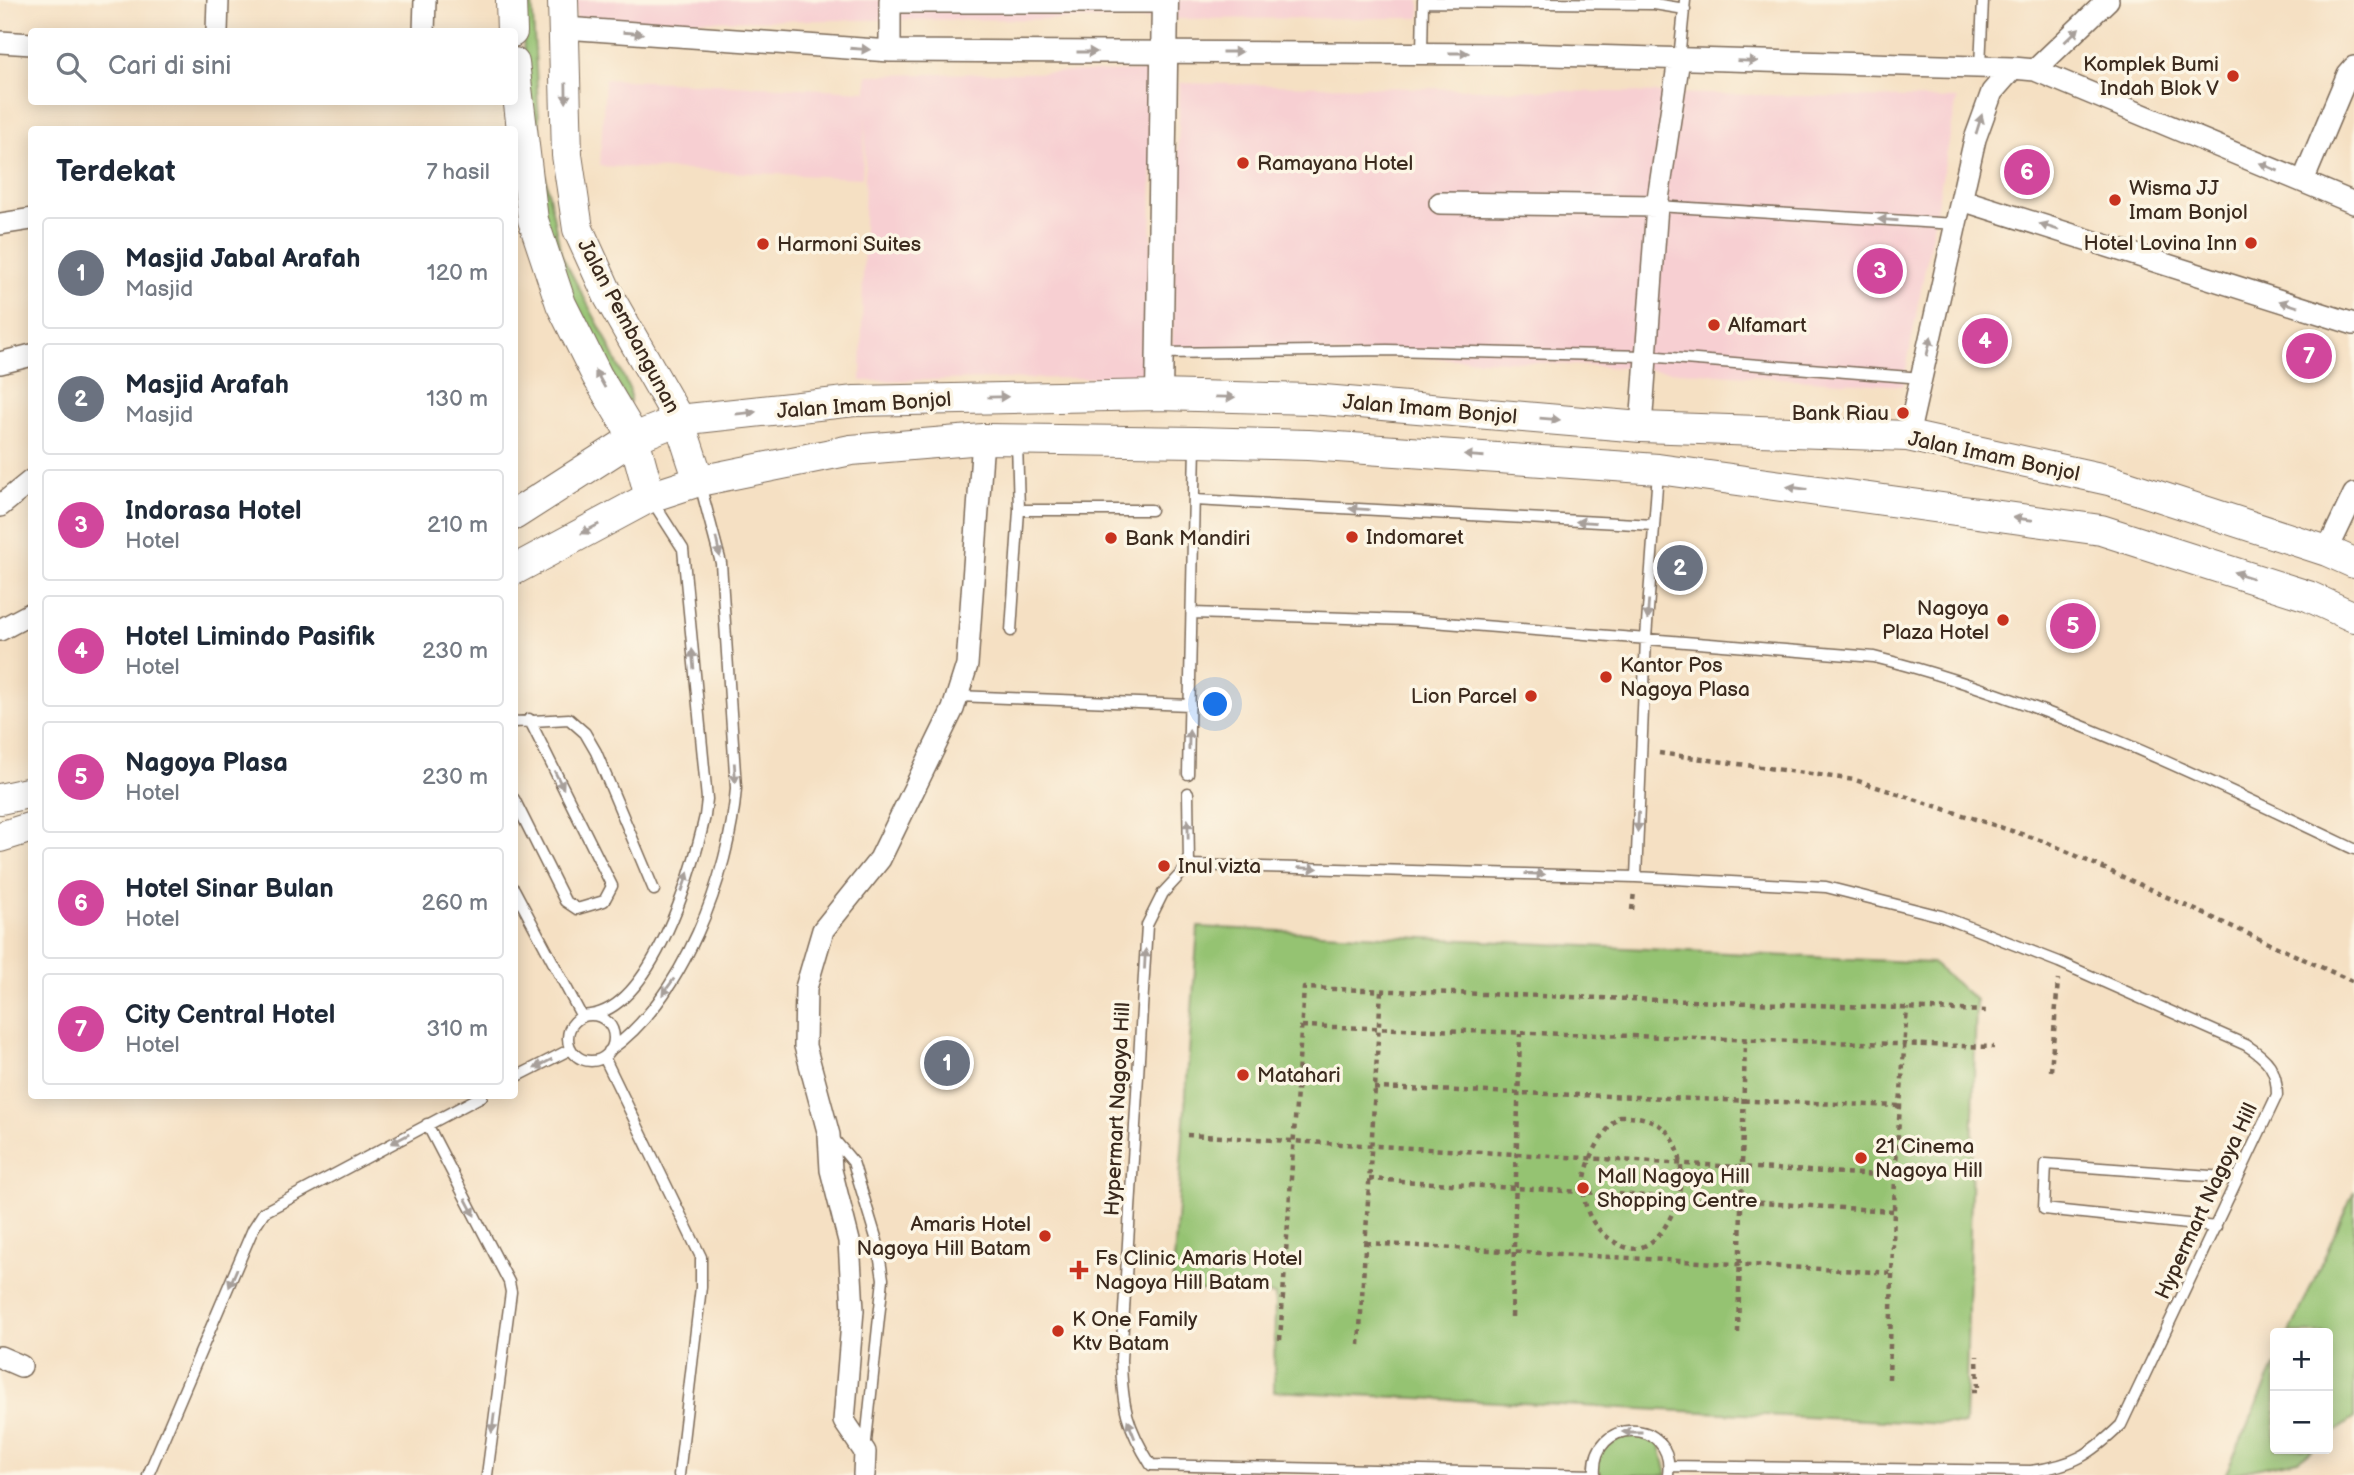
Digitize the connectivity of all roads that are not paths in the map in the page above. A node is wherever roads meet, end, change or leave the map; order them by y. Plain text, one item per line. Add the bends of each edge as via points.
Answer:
1 (218, 0) edge
2 (425, 0) edge
3 (511, 0) edge
4 (1983, 0) edge
5 (2108, 0) edge
6 (890, 1) edge
7 (1165, 1) edge
8 (1423, 1) edge
9 (1685, 4) edge
10 (564, 14) edge
11 (217, 28) edge
12 (424, 28) edge
13 (512, 28) edge
14 (0, 42) edge
15 (28, 44) edge
16 (890, 51) junction
17 (1163, 52) junction
18 (1422, 53) junction
19 (1679, 59) junction
20 (1980, 66) junction
21 (2354, 67) edge
22 (2013, 68) junction
23 (2035, 70) junction
24 (518, 95) edge
25 (2303, 181) junction
26 (1962, 200) junction
27 (1440, 203) dead end
28 (2354, 203) edge
29 (1657, 206) junction
30 (28, 220) edge
31 (0, 224) edge
32 (1956, 224) junction
33 (2354, 324) edge
34 (1159, 353) junction
35 (28, 356) edge
36 (1646, 356) junction
37 (0, 363) edge
38 (1922, 378) junction
39 (1159, 396) junction
40 (1312, 399) junction
41 (679, 420) junction
42 (1641, 427) junction
43 (1908, 436) junction
44 (634, 438) junction
45 (983, 439) junction
46 (1017, 439) junction
47 (1196, 442) junction
48 (1308, 445) junction
49 (1658, 469) junction
50 (699, 481) junction
51 (28, 483) edge
52 (2354, 494) edge
53 (650, 497) junction
54 (1195, 500) junction
55 (0, 506) edge
56 (1019, 510) junction
57 (1151, 510) dead end
58 (518, 512) edge
59 (1654, 525) junction
60 (2341, 557) edge
61 (518, 568) edge
62 (2308, 596) junction
63 (1192, 613) junction
64 (28, 615) edge
65 (2354, 617) edge
66 (0, 630) edge
67 (1012, 631) dead end
68 (1646, 638) junction
69 (957, 696) junction
70 (1190, 705) junction
71 (529, 719) junction
72 (518, 721) edge
73 (1188, 774) dead end
74 (28, 793) edge
75 (1188, 793) dead end
76 (0, 799) edge
77 (518, 807) edge
78 (28, 828) edge
79 (0, 837) edge
80 (2354, 849) edge
81 (1189, 865) junction
82 (1636, 877) junction
83 (654, 890) dead end
84 (518, 896) edge
85 (586, 1016) junction
86 (571, 1049) junction
87 (607, 1054) junction
88 (518, 1077) edge
89 (476, 1099) edge
90 (427, 1124) junction
91 (830, 1135) junction
92 (2238, 1178) junction
93 (2216, 1227) junction
94 (0, 1357) edge
95 (21, 1366) dead end
96 (865, 1452) junction
97 (1155, 1470) edge
98 (1674, 1470) edge
99 (1362, 1474) edge
100 (148, 1475) edge
101 (487, 1475) edge
102 (679, 1475) edge
103 (864, 1475) edge
104 (1574, 1475) edge

1 - 11 street
2 - 12 street
3 - 13 main road
4 - 20 lane
23 -> 5 street
6 - 7 street
6 - 16 street
7 - 17 street
8 - 9 lane
8 - 18 lane
9 - 19 lane
10 -> 16 street
10 -> 41 main road, Jalan Pembangunan via 567,155 579,229 609,297
14 - 15 street
16 -> 17 street
17 -> 18 street
17 - 34 street
18 -> 19 street
19 -> 20 street
19 - 29 street
20 - 22 street
21 - 25 street
22 - 23 street
26 -> 22 street via 1984,110 1992,92
25 -> 23 street
44 -> 24 main road, Jalan Pembangunan via 561,304 533,220
25 - 28 street
26 - 32 street
33 -> 26 street
27 - 29 street
32 -> 29 lane
29 - 36 street
30 - 31 street
38 -> 32 street
34 - 36 lane via 1387,350
34 - 39 street
35 - 37 street
36 - 38 lane
36 - 42 street
38 - 43 street
39 -> 40 main road, Jalan Imam Bonjol
41 -> 39 main road, Jalan Imam Bonjol via 855,401
40 -> 42 main road, Jalan Imam Bonjol
40 - 48 main road
41 - 44 main road, Jalan Imam Bonjol
41 - 50 main road, Jalan Pembangunan
42 - 43 main road, Jalan Imam Bonjol
43 - 60 main road, Jalan Imam Bonjol via 2109,480
44 - 53 main road, Jalan Pembangunan
44 - 58 main road, Jalan Imam Bonjol
45 - 46 main road, Jalan Imam Bonjol
45 - 50 main road, Jalan Imam Bonjol via 851,450
45 - 69 street via 967,664
46 - 47 main road, Jalan Imam Bonjol
46 - 56 lane
47 - 48 main road, Jalan Imam Bonjol
47 - 54 lane
49 -> 48 main road, Jalan Imam Bonjol
49 - 59 lane
62 -> 49 main road, Jalan Imam Bonjol via 2101,530
50 - 53 main road, Jalan Imam Bonjol
50 -> 87 lane via 721,563 736,788 730,839 691,949 641,1024
51 - 55 street
52 - 60 street
53 -> 61 main road, Jalan Imam Bonjol
85 -> 53 lane via 609,1011 621,1001 660,946 705,816 683,549
59 -> 54 lane
54 - 63 lane
56 - 57 lane
56 - 67 lane
59 -> 68 lane
60 - 62 main road via 2321,562
62 - 65 main road, Jalan Imam Bonjol
63 - 68 lane via 1408,621
63 - 70 lane
64 - 66 street
68 - 80 lane via 1874,657 1937,672 2186,769
68 -> 82 lane
69 - 70 lane
69 - 91 street via 880,859 823,930 806,988 805,1046
73 -> 70 lane
71 - 72 lane
71 -> 77 lane via 612,886 604,901 577,909 565,901
71 - 83 lane via 569,719 585,733
74 - 76 main road
81 -> 75 lane
78 - 79 main road
81 -> 82 lane, Hypermart Nagoya Hill
97 -> 81 lane, Hypermart Nagoya Hill via 1132,1435 1122,1403 1121,1360 1147,925 1163,893
82 - 92 lane, Hypermart Nagoya Hill via 1826,887 1941,916 2059,962 2246,1045 2265,1057 2277,1074 2277,1096
84 - 85 lane
85 - 86 lane via 571,1027
85 - 87 lane via 609,1024 614,1038
86 - 87 lane via 589,1061
86 -> 88 lane
87 - 102 lane via 701,1257
89 - 90 lane
90 -> 100 lane via 264,1212
90 -> 101 lane via 511,1292
91 - 96 street via 831,1170 849,1241 853,1286 844,1421
91 - 96 lane via 853,1162 877,1241 883,1279
92 - 93 lane, Hypermart Nagoya Hill
92 - 93 lane via 2046,1164 2044,1209
93 - 98 lane, Hypermart Nagoya Hill via 2121,1424 2093,1452 2062,1466 2031,1471
94 - 95 street
96 - 103 street
97 - 99 lane, Hypermart Nagoya Hill
98 -> 104 lane, Hypermart Nagoya Hill via 1661,1444 1631,1430 1604,1442 1595,1457 1595,1475
99 - 104 lane, Hypermart Nagoya Hill

